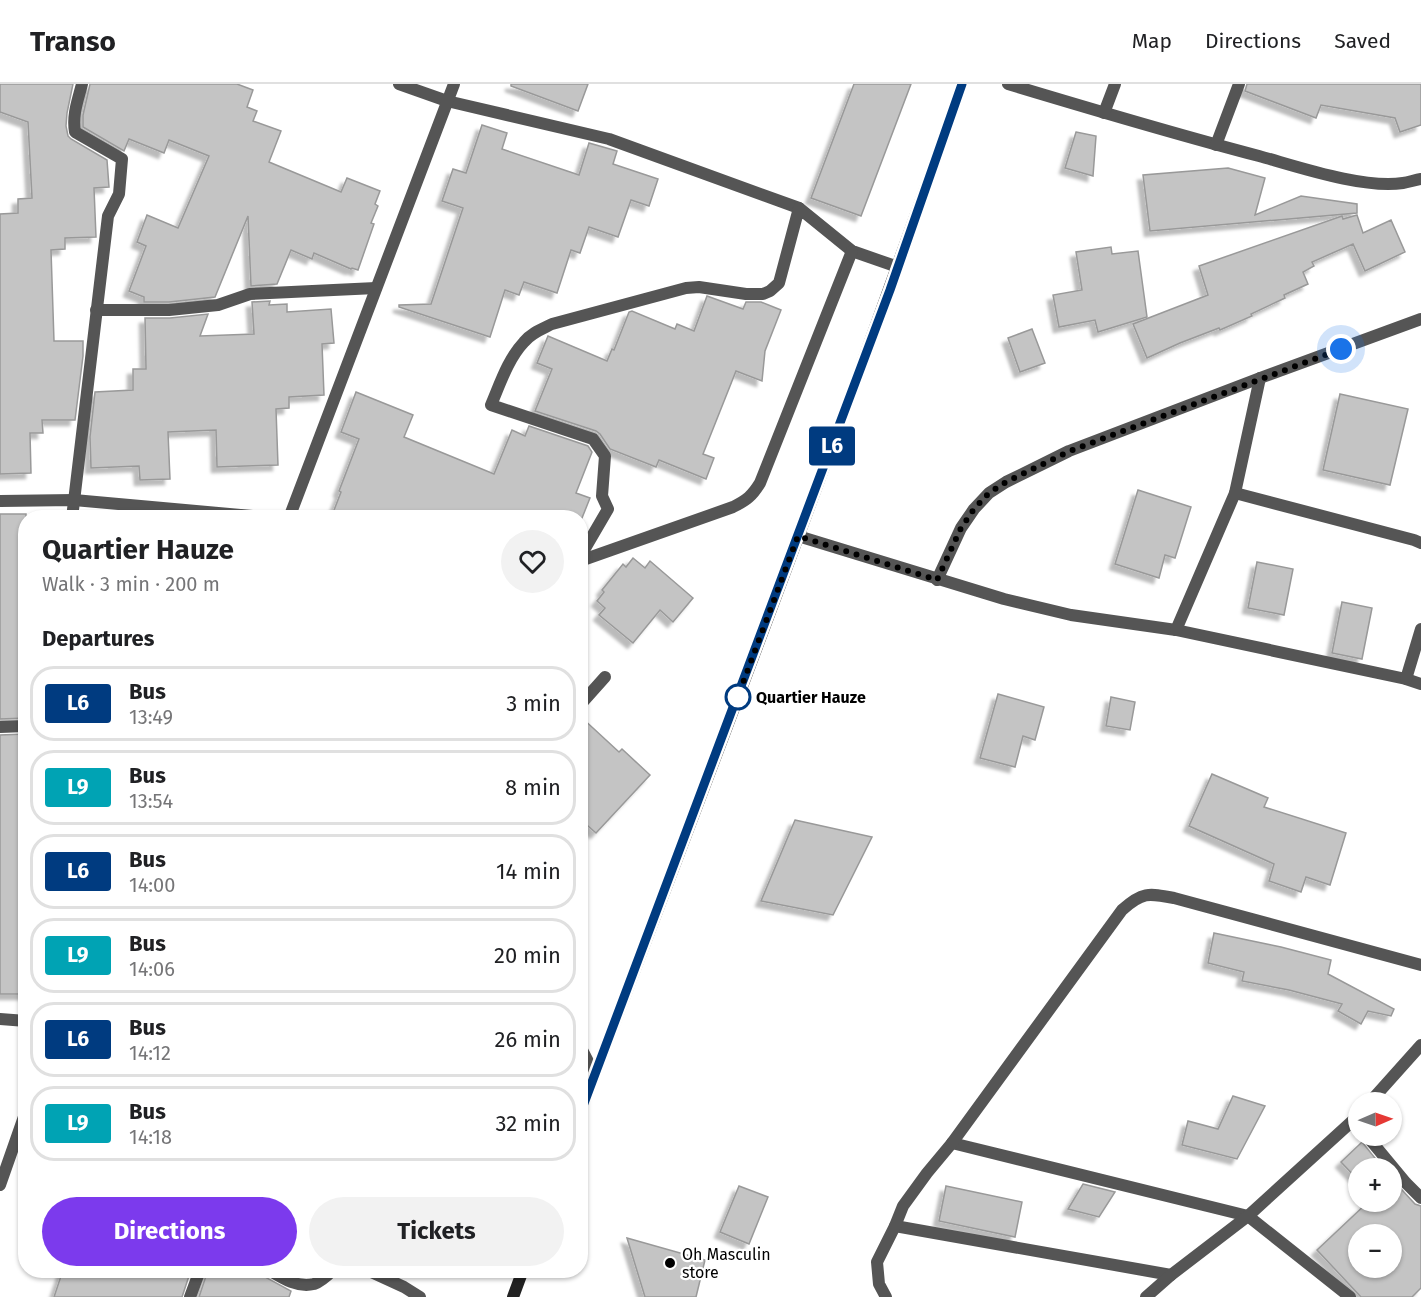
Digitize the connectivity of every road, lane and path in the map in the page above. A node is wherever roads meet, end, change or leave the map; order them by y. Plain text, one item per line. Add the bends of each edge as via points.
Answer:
1 (82, 84) edge
2 (399, 84) edge
3 (454, 84) edge
4 (962, 84) edge
5 (1008, 84) edge
6 (1115, 84) edge
7 (1239, 84) edge
8 (447, 101) junction
9 (1104, 113) junction
10 (1216, 145) junction
11 (1421, 179) edge
12 (799, 208) junction
13 (852, 251) junction
14 (898, 267) junction
15 (376, 288) junction
16 (96, 310) junction
17 (1421, 319) edge
18 (1260, 378) junction
19 (1235, 493) junction
20 (74, 500) junction
21 (0, 501) edge
22 (73, 510) edge
23 (185, 510) edge
24 (291, 510) edge
25 (798, 536) junction
26 (1421, 543) edge
27 (588, 545) edge
28 (588, 556) edge
29 (937, 580) junction
30 (1421, 629) edge
31 (1176, 630) junction
32 (605, 677) dead end
33 (1406, 679) junction
34 (1421, 684) edge
35 (588, 696) edge
36 (18, 726) edge
37 (0, 727) edge
38 (1421, 964) edge
39 (0, 1019) edge
40 (18, 1020) edge
41 (1420, 1047) edge
42 (588, 1060) edge
43 (596, 1075) junction
44 (1379, 1092) edge
45 (588, 1094) edge
46 (1348, 1129) edge
47 (18, 1134) edge
48 (952, 1143) junction
49 (1375, 1146) edge
50 (0, 1185) edge
51 (1421, 1198) edge
52 (1248, 1216) junction
53 (895, 1226) junction
54 (1171, 1275) junction
55 (197, 1278) edge
56 (283, 1278) edge
57 (323, 1278) edge
58 (384, 1278) edge
59 (520, 1278) edge
60 (190, 1297) edge
61 (420, 1297) edge
62 (513, 1297) edge
63 (886, 1297) edge
64 (1146, 1297) edge
65 (1350, 1297) edge

1 - 16 street via 75,132 122,159 118,194 108,216
2 - 8 street
3 - 8 street
4 - 14 main road
5 - 9 street
6 - 9 street
7 - 10 street
8 - 12 street via 609,139
8 - 15 street
9 - 10 street
10 - 11 street via 1362,182 1385,184
12 - 13 street
12 - 27 street via 779,283 770,291 746,294 686,288 552,324 525,340 515,354 491,405 593,439 605,456 602,496 608,509
13 - 14 street
13 - 28 street via 760,483 751,496 733,507
14 - 25 main road
15 - 16 street via 250,294 218,305 169,310
15 - 24 street
16 - 20 street
17 - 18 street
18 - 19 street
18 - 29 street via 1070,451 1006,482 974,509
19 - 26 street
19 - 31 street
20 - 21 street
20 - 22 street
20 - 23 street
25 - 29 street
25 - 43 main road
29 - 31 street via 1071,615
30 - 33 street
31 - 33 street
32 - 35 street
33 - 34 street
36 - 37 street
38 - 48 street via 1174,897 1142,895 1122,910
39 - 40 street
41 - 44 street
42 - 43 street
43 - 45 main road
46 - 52 street
47 - 50 street
48 - 52 street
48 - 53 street via 903,1206
49 - 51 street
52 - 54 street
52 - 65 street
53 - 54 street
53 - 63 street via 877,1262 879,1284
54 - 64 street
55 - 60 street
56 - 57 street via 315,1284
58 - 61 street
59 - 62 main road

